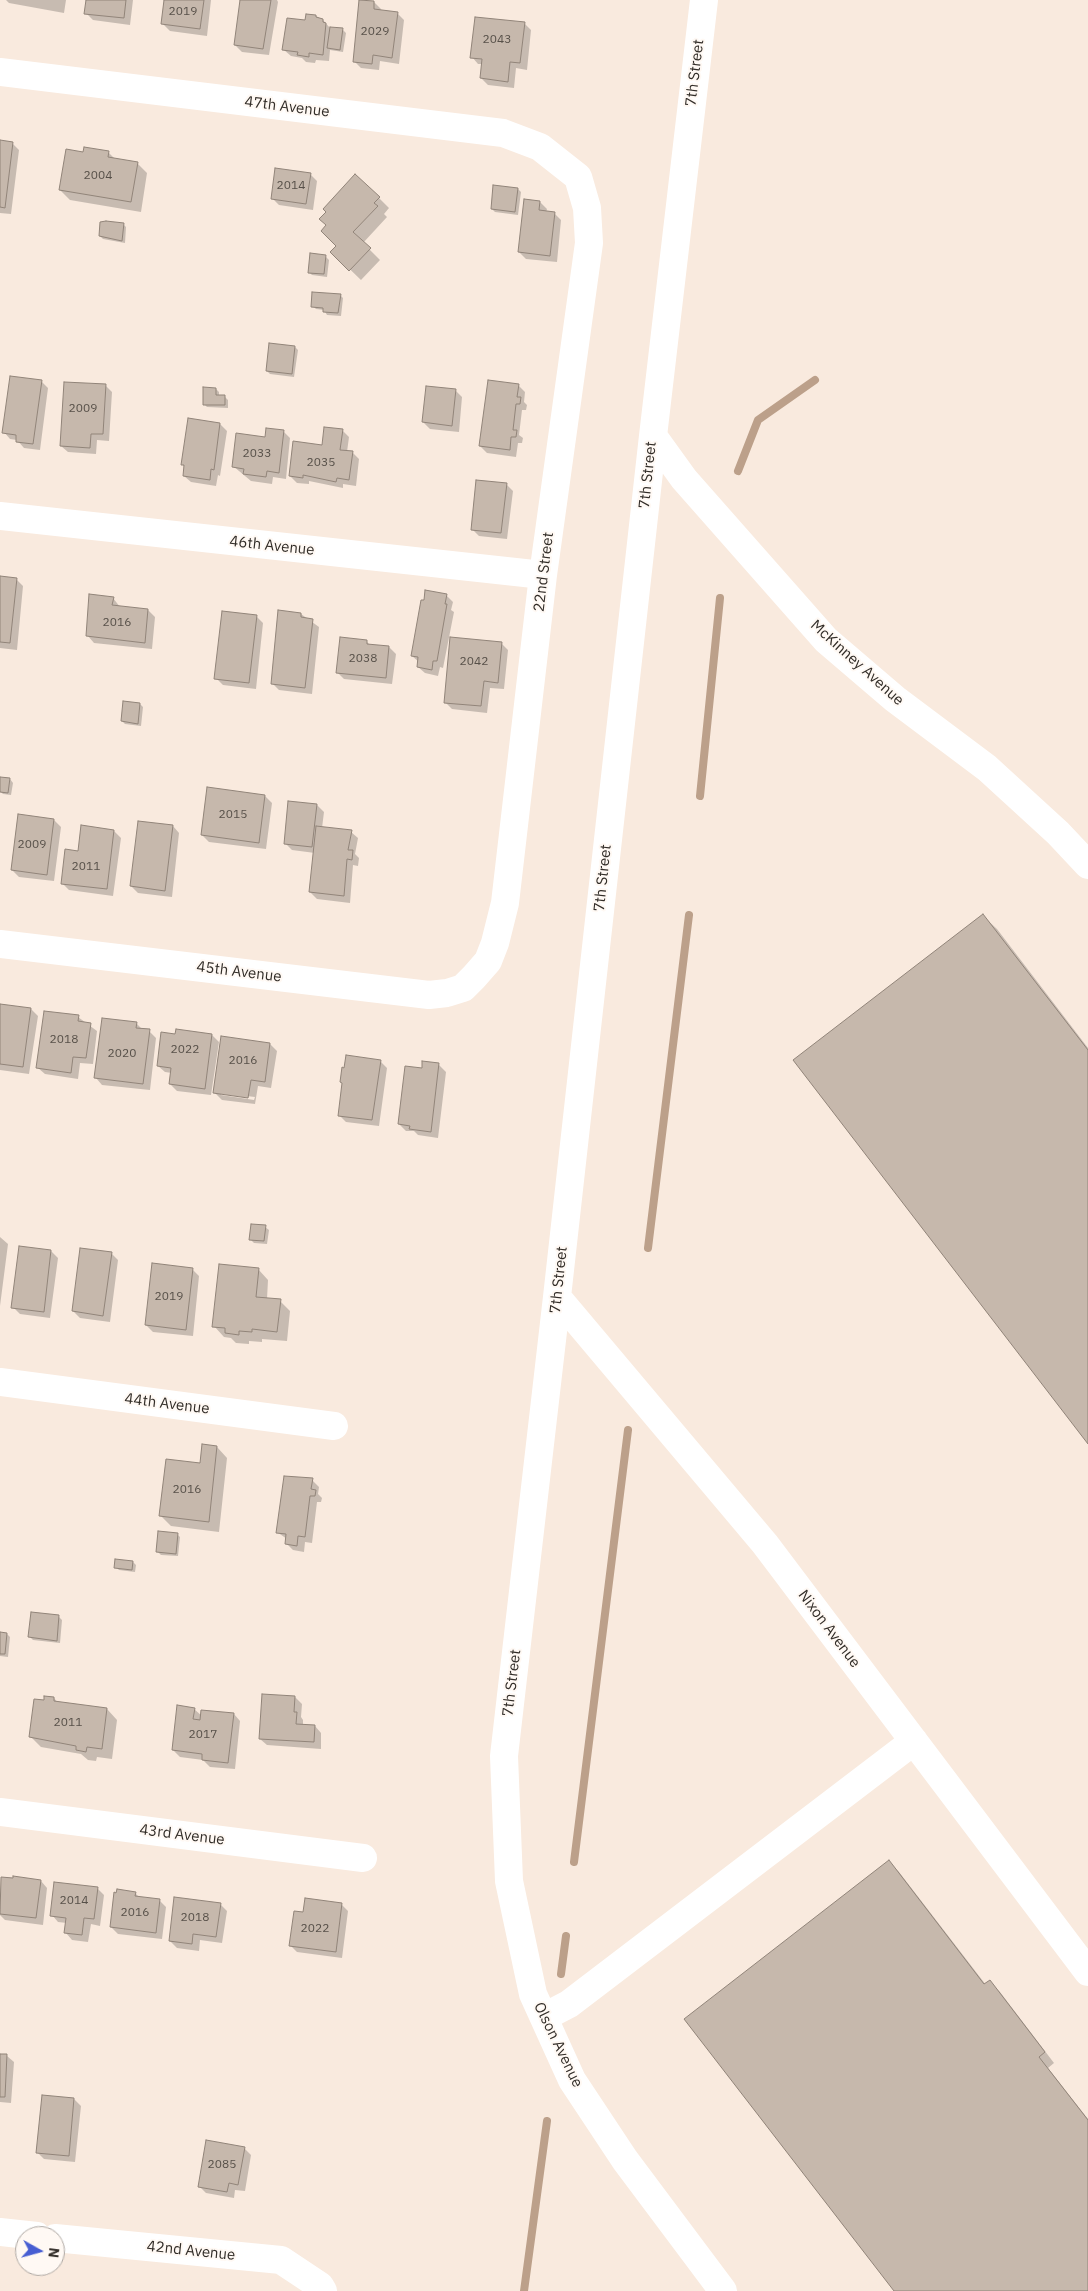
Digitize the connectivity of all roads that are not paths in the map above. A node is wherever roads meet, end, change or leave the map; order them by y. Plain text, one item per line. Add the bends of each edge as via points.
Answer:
1 (704, 0) edge
2 (0, 72) edge
3 (565, 166) joint
4 (653, 436) junction
5 (0, 516) edge
6 (543, 575) junction
7 (1088, 864) edge
8 (0, 944) edge
9 (474, 977) joint
10 (558, 1297) junction
11 (0, 1382) edge
12 (334, 1426) dead end
13 (914, 1741) junction
14 (504, 1756) joint
15 (0, 1812) edge
16 (363, 1858) dead end
17 (1088, 1972) edge
18 (544, 2017) junction
19 (0, 2232) edge
20 (15, 2234) edge
21 (65, 2239) edge
22 (321, 2288) edge
23 (723, 2291) edge

1 - 4 street, 7th Street
2 - 3 street, 47th Avenue via 503,133 540,147
3 - 6 street, 22nd Street via 578,177 587,208 589,243
4 - 7 street, McKinney Avenue via 684,479 826,640 895,699 987,768
4 - 10 street, 7th Street
5 - 6 street, 46th Avenue
6 - 9 street, 22nd Street via 505,903 488,961
8 - 9 street, 45th Avenue via 429,995 463,988
10 - 13 street, Nixon Avenue via 765,1544
10 - 14 street, 7th Street
11 - 12 street, 44th Avenue
13 - 17 street, Nixon Avenue
13 - 18 street via 569,2004
14 - 18 street, Olson Avenue via 508,1881 533,1994
15 - 16 street, 43rd Avenue
18 - 23 street, Olson Avenue via 572,2080 625,2160
19 - 20 street
21 - 22 street, 42nd Avenue via 281,2260

